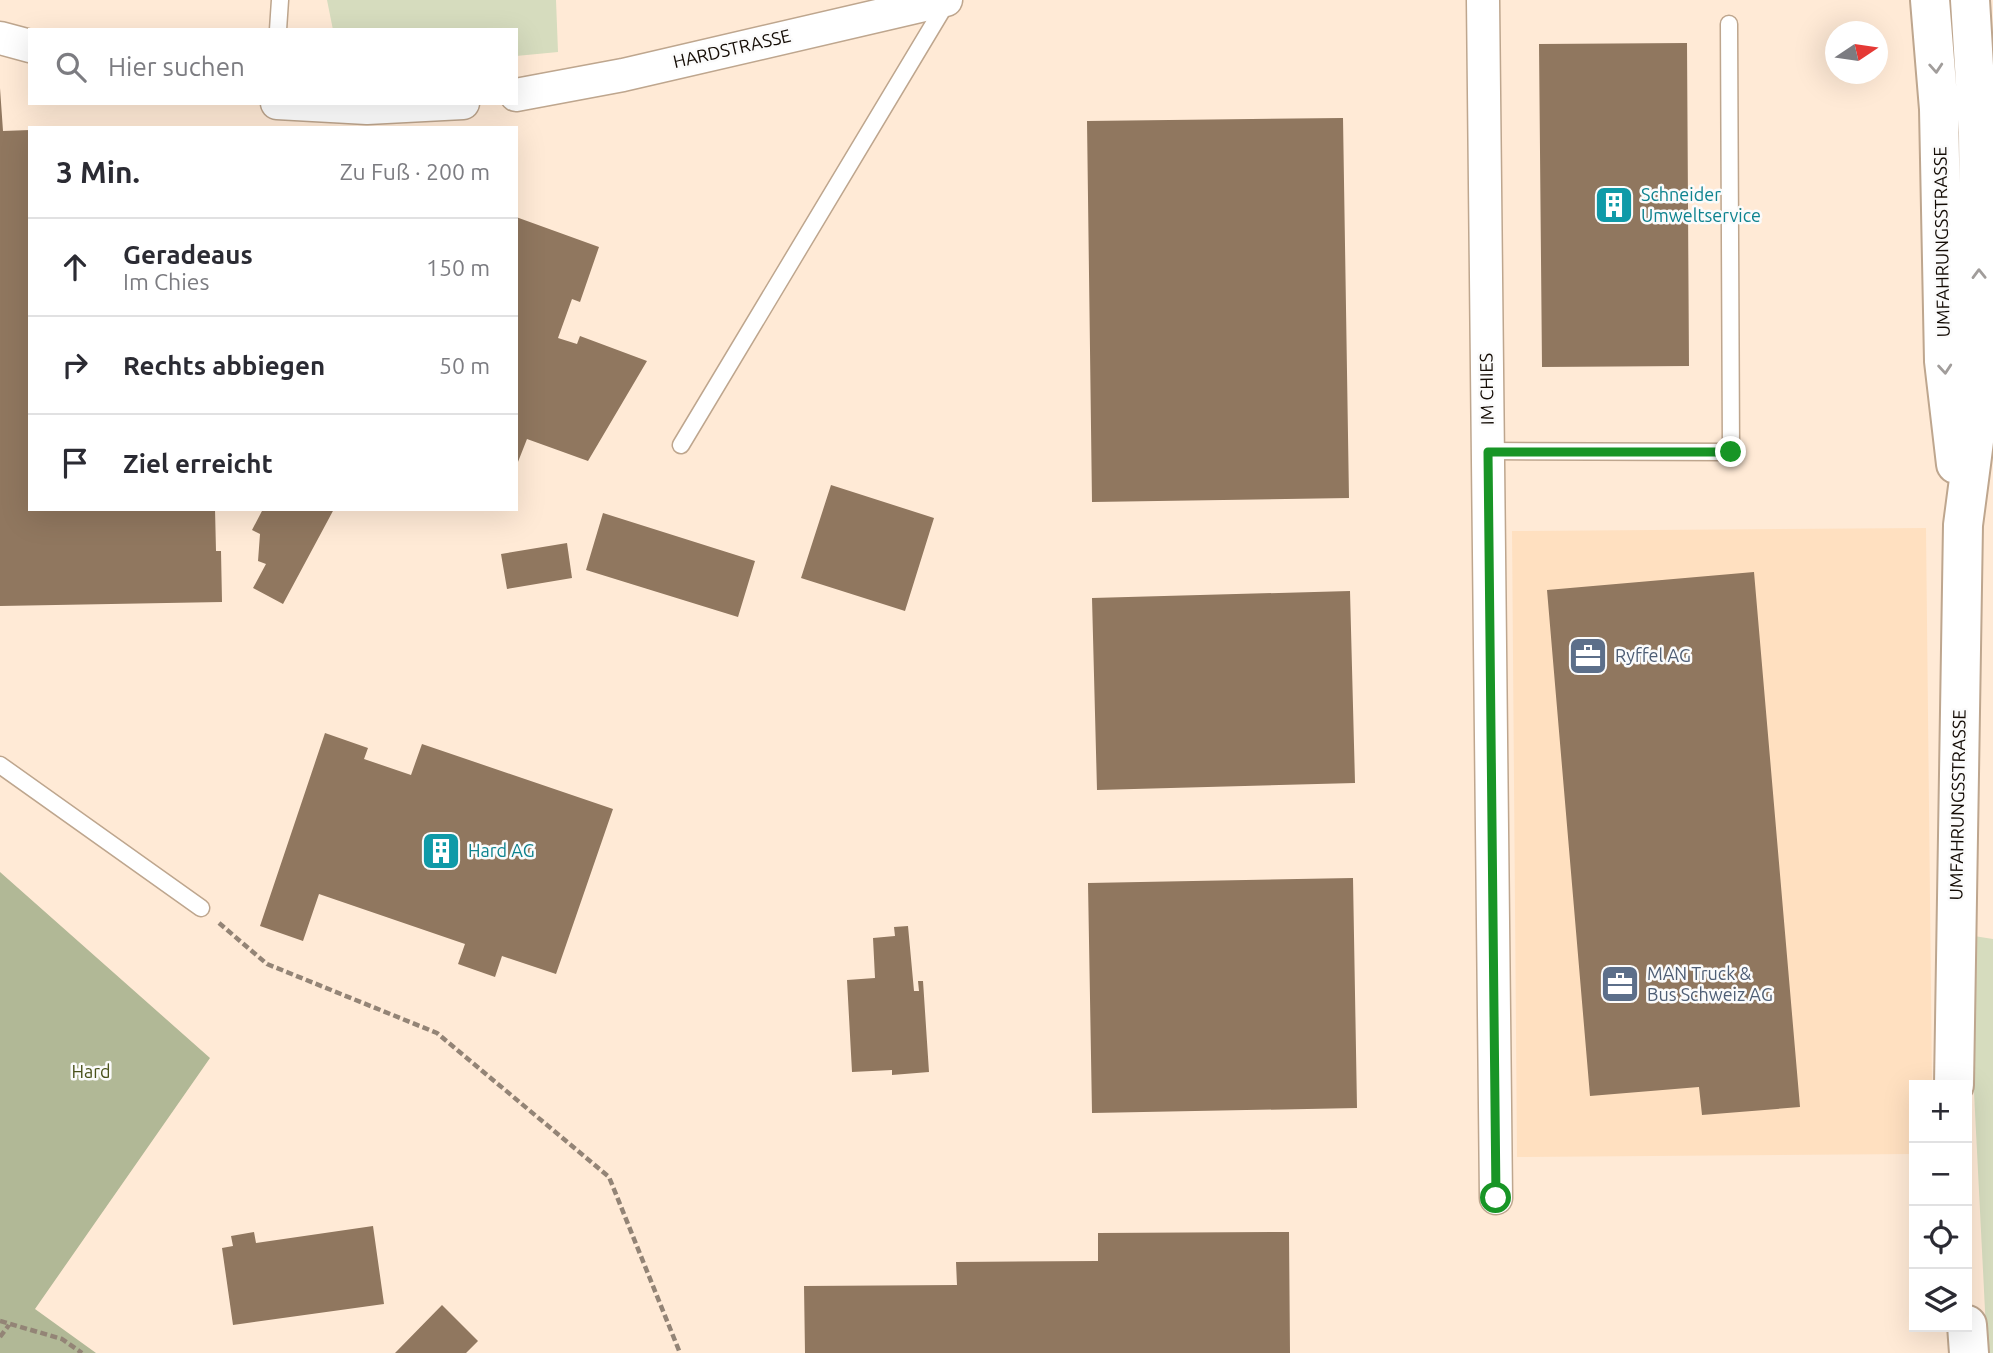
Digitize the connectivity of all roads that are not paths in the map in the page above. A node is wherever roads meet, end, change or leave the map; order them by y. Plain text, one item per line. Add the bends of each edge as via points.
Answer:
1 (280, 0) edge
2 (947, 0) edge
3 (1483, 0) edge
4 (1930, 0) edge
5 (1970, 0) edge
6 (1729, 24) dead end
7 (278, 28) edge
8 (0, 38) edge
9 (28, 45) edge
10 (518, 95) edge
11 (313, 105) edge
12 (425, 105) edge
13 (681, 445) dead end
14 (1488, 452) junction
15 (1963, 525) junction
16 (0, 765) edge
17 (201, 908) road end
18 (1954, 1080) edge
19 (1496, 1198) dead end
20 (1968, 1332) edge
21 (1969, 1353) edge

1 - 7 lane
2 - 10 street, HARDSTRASSE
2 - 13 lane
3 - 14 street, IM CHIES
4 -> 15 main road, UMFAHRUNGSSTRASSE via 1939,109 1944,361
15 -> 5 main road, UMFAHRUNGSSTRASSE via 1979,403 1980,342 1978,132
6 - 14 lane via 1731,452
8 - 9 street
11 - 12 street
14 - 19 street, IM CHIES
15 - 18 main road, UMFAHRUNGSSTRASSE
16 - 17 lane
20 - 21 main road

